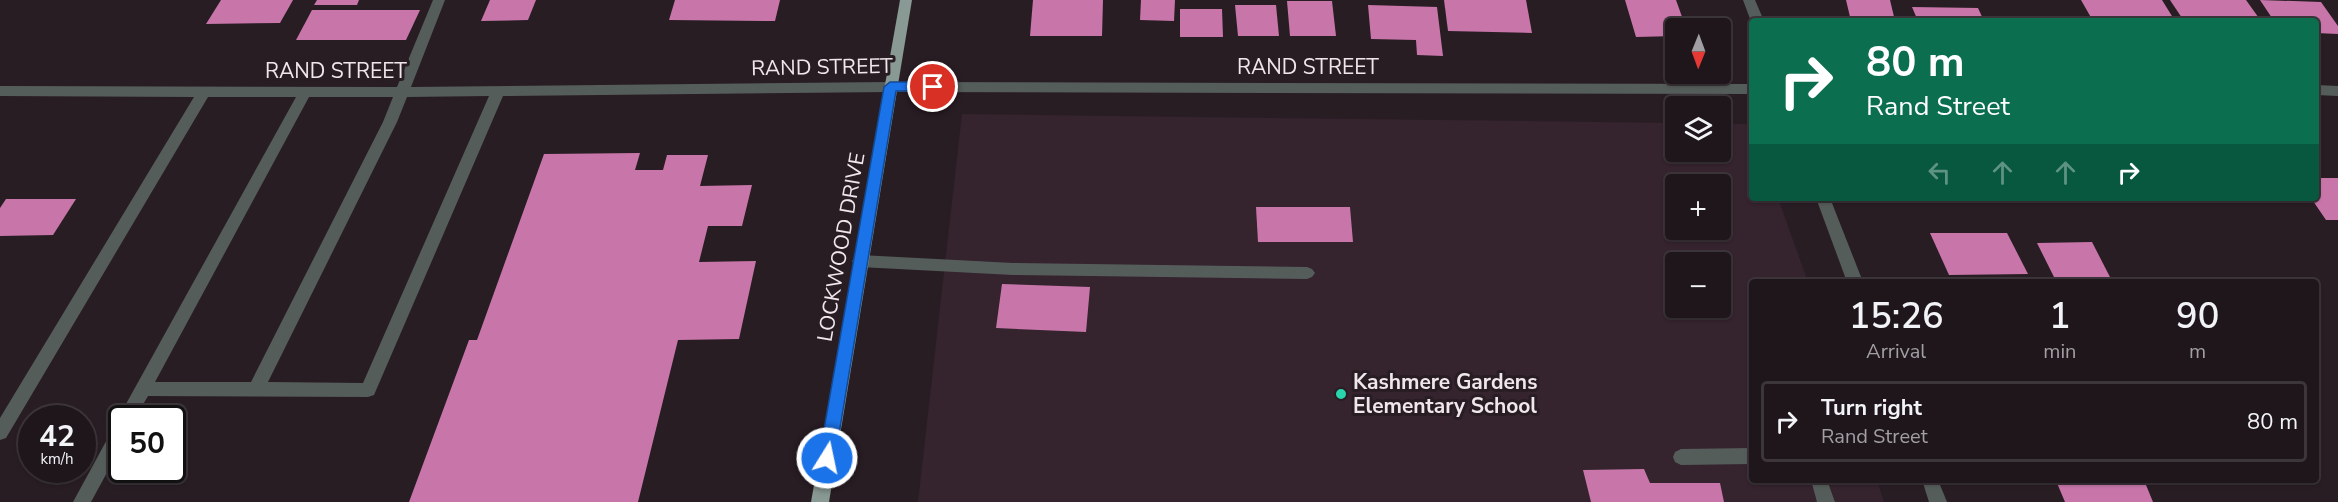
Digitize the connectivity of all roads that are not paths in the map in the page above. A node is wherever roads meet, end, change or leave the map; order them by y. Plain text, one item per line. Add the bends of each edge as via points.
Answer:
1 (439, 0) edge
2 (906, 0) edge
3 (1749, 0) edge
4 (1756, 18) edge
5 (890, 87) junction
6 (1749, 89) edge
7 (2319, 90) edge
8 (0, 91) edge
9 (498, 91) junction
10 (2338, 91) edge
11 (204, 92) junction
12 (305, 92) junction
13 (403, 92) junction
14 (1824, 201) edge
15 (860, 261) junction
16 (1307, 273) dead end
17 (1854, 279) edge
18 (142, 389) junction
19 (256, 389) junction
20 (134, 405) edge
21 (0, 433) edge
22 (108, 454) edge
23 (1749, 456) edge
24 (1681, 457) dead end
25 (1820, 483) edge
26 (1931, 483) edge
27 (82, 502) edge
28 (820, 502) edge
29 (1826, 502) edge
30 (1938, 502) edge

1 - 13 street
2 - 5 main road, LOCKWOOD DRIVE
3 - 4 street
5 - 6 street, RAND STREET
5 - 9 street, RAND STREET
5 - 15 main road, LOCKWOOD DRIVE
7 - 10 street
8 - 11 street, RAND STREET
9 - 13 street, RAND STREET
9 - 19 street via 368,390
11 - 12 street, RAND STREET
11 - 21 street
12 - 13 street, RAND STREET
12 - 18 street
13 - 19 street
14 - 17 street
15 - 16 street via 1013,269
15 - 28 main road, LOCKWOOD DRIVE
18 - 19 street
18 - 20 street
22 - 27 street
23 - 24 street
25 - 29 street
26 - 30 street

